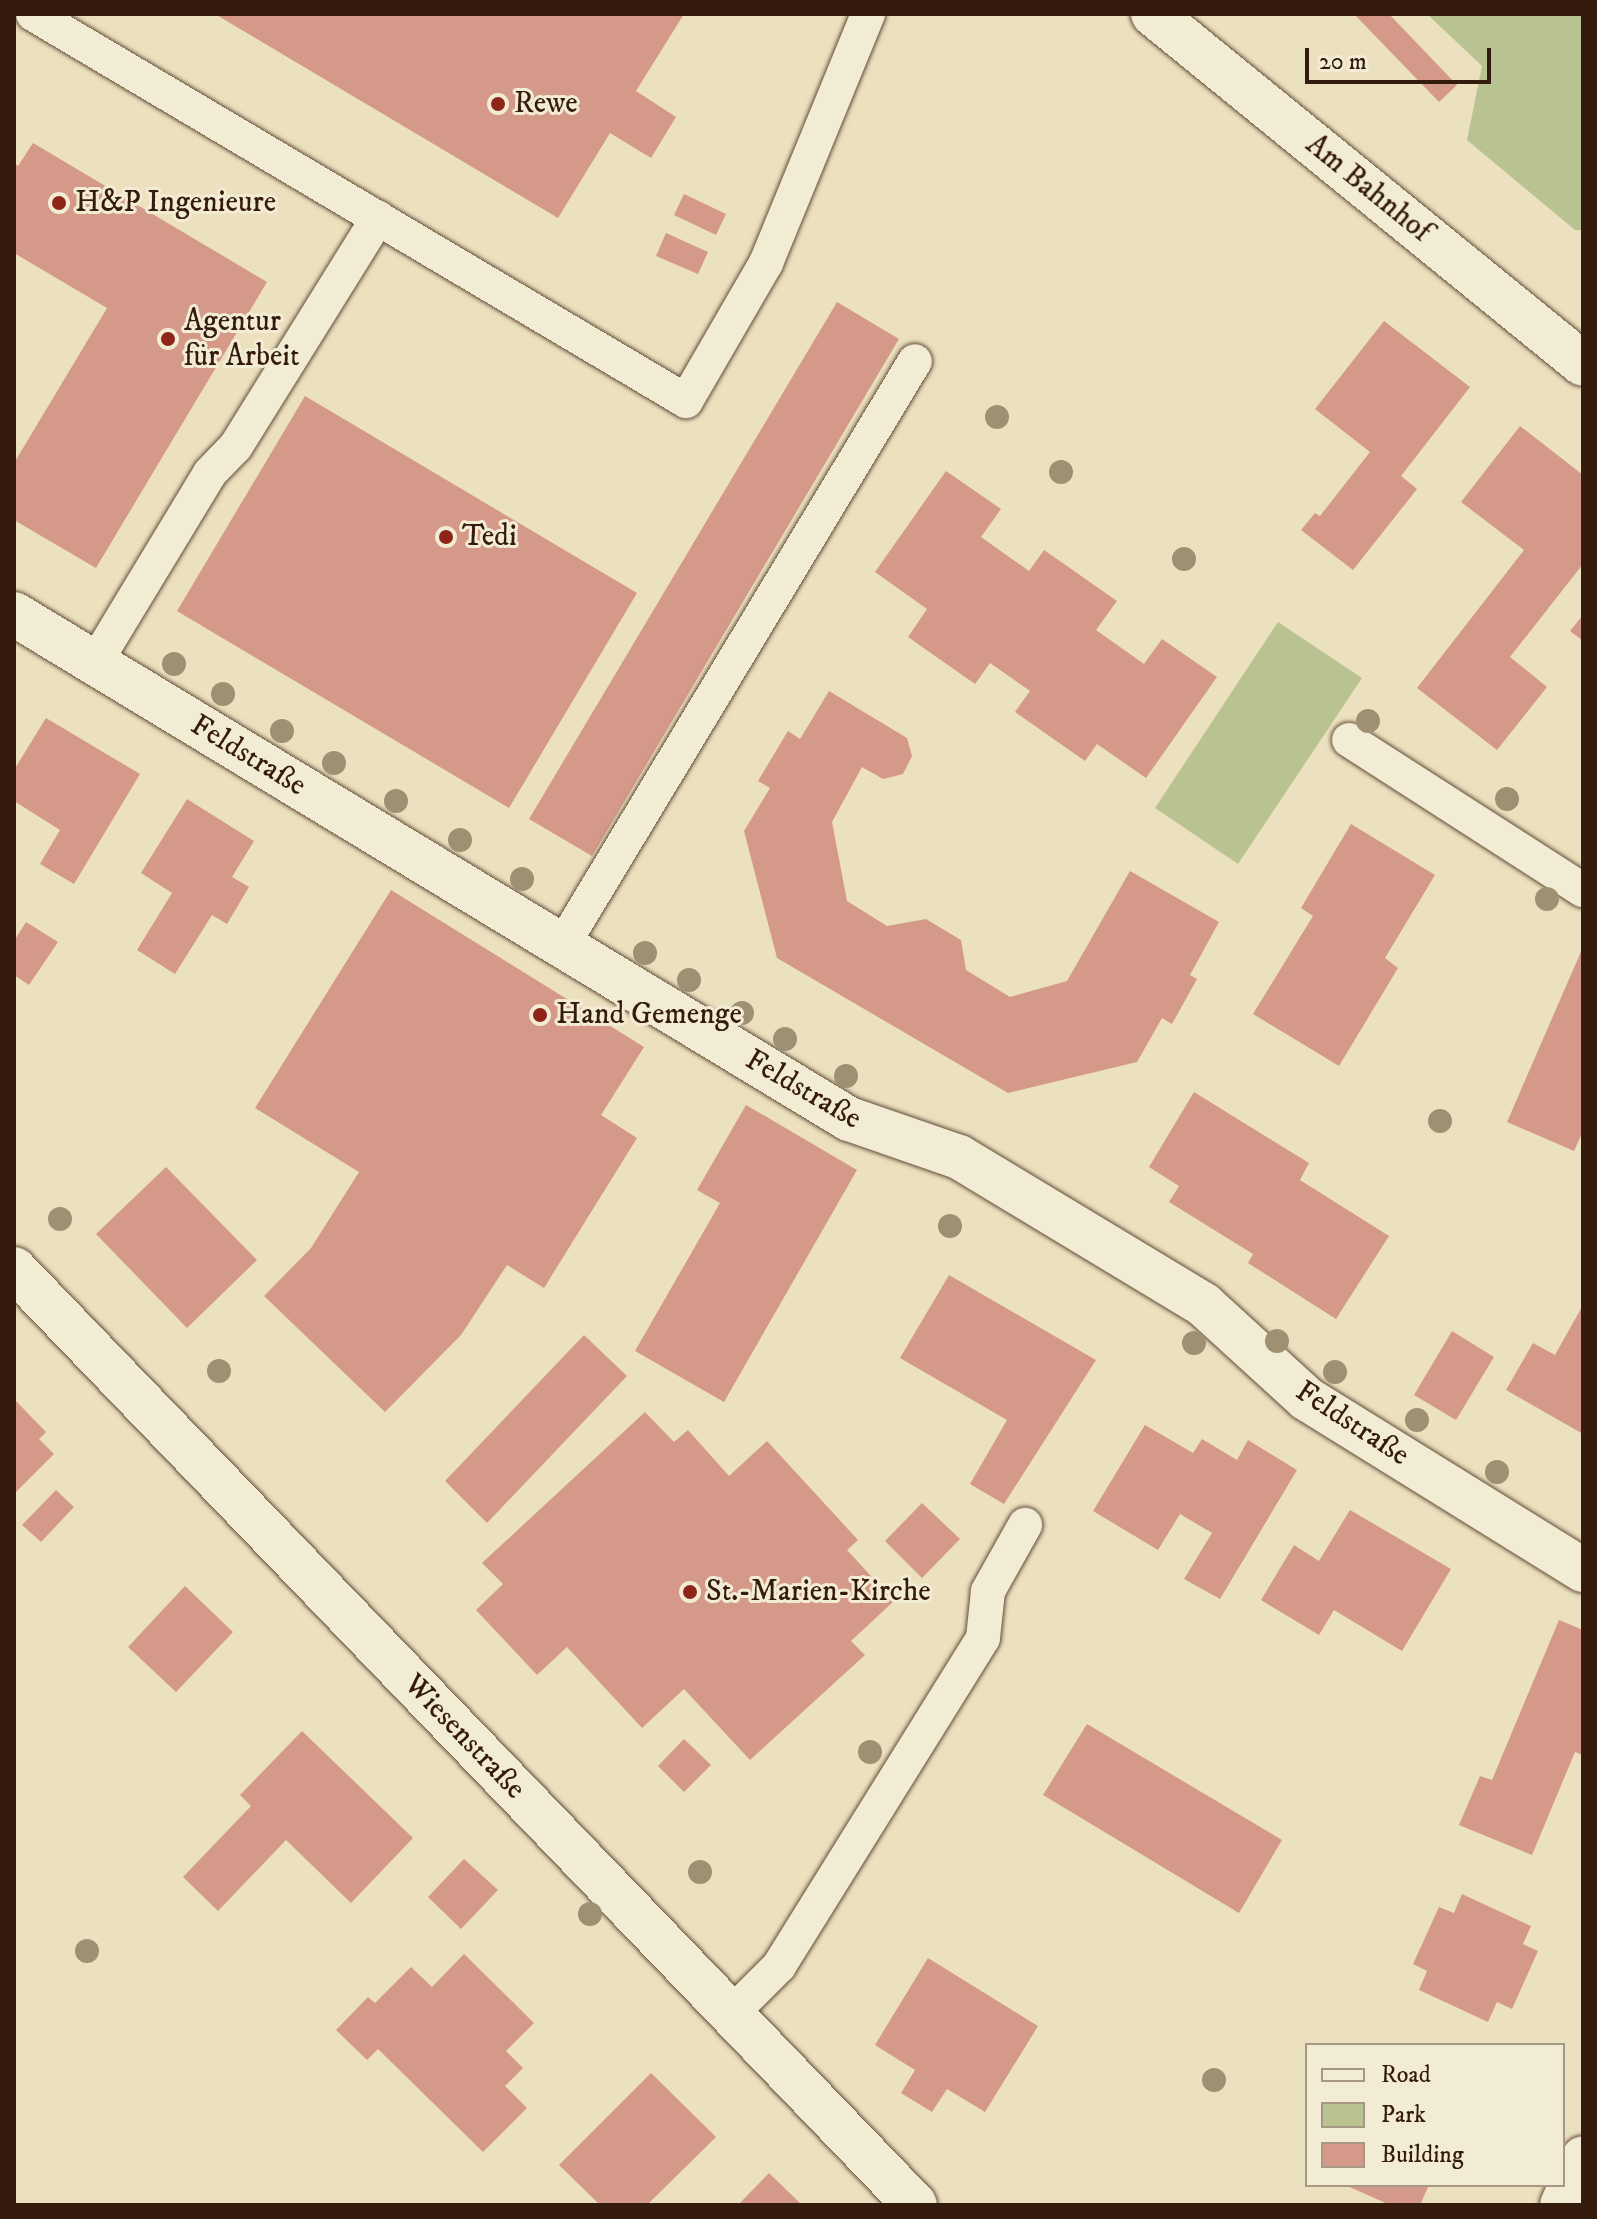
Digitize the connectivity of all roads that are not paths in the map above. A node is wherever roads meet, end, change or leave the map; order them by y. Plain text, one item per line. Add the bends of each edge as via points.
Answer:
1 (33, 14) edge
2 (868, 14) edge
3 (1163, 17) edge
4 (378, 218) junction
5 (915, 361) dead end
6 (1583, 364) edge
7 (14, 614) edge
8 (95, 663) junction
9 (1349, 740) dead end
10 (1583, 890) edge
11 (562, 946) junction
12 (14, 1269) edge
13 (1025, 1525) dead end
14 (1583, 1570) edge
15 (731, 2014) junction
16 (1583, 2158) edge
17 (915, 2205) edge
18 (1562, 2205) edge

1 - 4 lane
2 - 4 lane via 766,263 686,401
3 - 6 street, Am Bahnhof
4 - 8 lane via 236,446 210,473
5 - 11 lane
7 - 8 street, Feldstraße
8 - 11 street, Feldstraße
9 - 10 lane
11 - 14 street, Feldstraße via 849,1119 959,1157 1204,1305 1307,1399
12 - 15 street, Wiesenstraße
13 - 15 lane via 988,1591 983,1638 779,1966
15 - 17 street, Wiesenstraße
16 - 18 street

